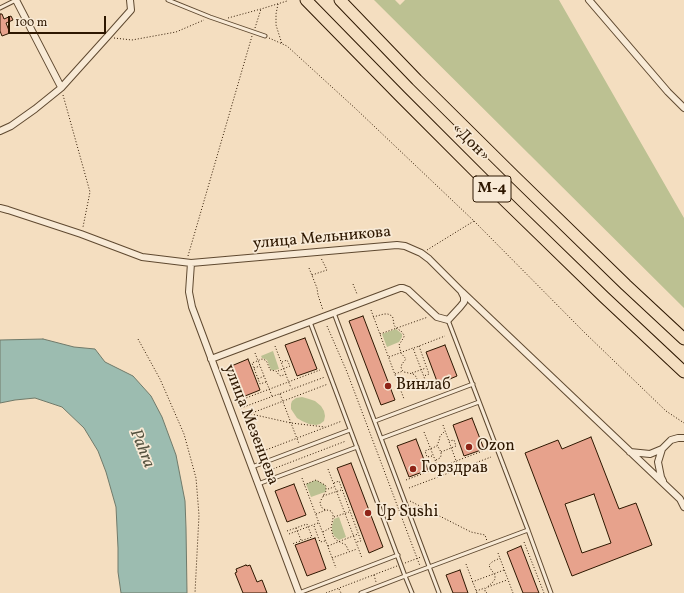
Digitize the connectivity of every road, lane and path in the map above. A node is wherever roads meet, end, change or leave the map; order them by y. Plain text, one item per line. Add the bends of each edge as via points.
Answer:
1 (16, 0) edge
2 (130, 0) edge
3 (168, 0) edge
4 (306, 0) edge
5 (340, 0) edge
6 (588, 0) edge
7 (287, 1) edge
8 (279, 4) junction
9 (0, 8) edge
10 (261, 9) junction
11 (210, 17) junction
12 (219, 20) junction
13 (253, 32) junction
14 (265, 36) joint
15 (107, 37) junction
16 (282, 44) junction
17 (61, 87) junction
18 (684, 108) edge
19 (0, 131) edge
20 (0, 208) edge
21 (474, 221) junction
22 (82, 231) dead end
23 (421, 253) junction
24 (321, 257) dead end
25 (189, 261) junction
26 (309, 268) dead end
27 (312, 276) junction
28 (353, 284) dead end
29 (461, 291) junction
30 (357, 294) dead end
31 (371, 310) dead end
32 (324, 312) dead end
33 (334, 313) junction
34 (430, 316) dead end
35 (373, 317) junction
36 (448, 320) junction
37 (310, 322) junction
38 (327, 326) dead end
39 (396, 328) junction
40 (380, 334) junction
41 (445, 336) dead end
42 (138, 339) dead end
43 (684, 339) edge
44 (275, 346) dead end
45 (419, 346) junction
46 (413, 348) junction
47 (256, 353) dead end
48 (401, 353) junction
49 (388, 357) junction
50 (211, 359) junction
51 (258, 360) junction
52 (281, 362) junction
53 (260, 366) junction
54 (254, 368) junction
55 (427, 368) junction
56 (284, 369) junction
57 (320, 370) dead end
58 (422, 370) junction
59 (403, 371) junction
60 (276, 372) junction
61 (684, 372) edge
62 (286, 374) junction
63 (395, 374) junction
64 (411, 374) junction
65 (264, 376) junction
66 (326, 376) dead end
67 (424, 376) junction
68 (258, 379) junction
69 (426, 381) junction
70 (266, 382) junction
71 (289, 382) junction
72 (329, 384) dead end
73 (473, 384) junction
74 (269, 389) junction
75 (291, 389) junction
76 (429, 390) dead end
77 (280, 393) junction
78 (272, 397) junction
79 (404, 399) dead end
80 (238, 401) dead end
81 (283, 401) junction
82 (479, 402) junction
83 (241, 408) dead end
84 (250, 414) junction
85 (244, 416) dead end
86 (343, 421) dead end
87 (375, 421) junction
88 (291, 423) junction
89 (684, 423) edge
90 (443, 425) dead end
91 (325, 428) junction
92 (350, 430) junction
93 (424, 432) dead end
94 (445, 432) junction
95 (297, 438) junction
96 (382, 438) junction
97 (684, 438) edge
98 (346, 441) dead end
99 (449, 442) junction
100 (299, 444) dead end
101 (437, 446) junction
102 (357, 447) junction
103 (452, 448) junction
104 (431, 449) junction
105 (488, 449) dead end
106 (662, 450) junction
107 (441, 452) junction
108 (630, 452) junction
109 (258, 453) dead end
110 (433, 455) junction
111 (491, 457) dead end
112 (435, 460) junction
113 (456, 461) junction
114 (252, 467) junction
115 (438, 468) junction
116 (328, 469) dead end
117 (459, 469) junction
118 (265, 472) dead end
119 (441, 476) junction
120 (302, 478) dead end
121 (406, 480) dead end
122 (333, 483) junction
123 (258, 484) junction
124 (304, 484) junction
125 (335, 486) junction
126 (409, 488) dead end
127 (668, 488) junction
128 (342, 489) junction
129 (326, 490) junction
130 (336, 491) junction
131 (391, 491) junction
132 (323, 497) junction
133 (404, 497) junction
134 (684, 499) edge
135 (684, 507) edge
136 (327, 510) junction
137 (350, 511) junction
138 (345, 513) junction
139 (316, 514) junction
140 (333, 518) junction
141 (319, 523) junction
142 (314, 525) junction
143 (308, 527) junction
144 (296, 528) junction
145 (331, 528) junction
146 (528, 530) junction
147 (287, 531) dead end
148 (297, 531) junction
149 (322, 532) junction
150 (288, 534) dead end
151 (358, 534) junction
152 (353, 536) junction
153 (326, 540) junction
154 (301, 541) junction
155 (340, 541) junction
156 (356, 542) junction
157 (524, 542) dead end
158 (292, 544) dead end
159 (489, 545) junction
160 (328, 546) junction
161 (358, 548) junction
162 (349, 552) junction
163 (498, 553) dead end
164 (398, 556) junction
165 (425, 556) junction
166 (332, 558) junction
167 (362, 558) dead end
168 (500, 558) junction
169 (417, 559) junction
170 (466, 564) dead end
171 (401, 565) junction
172 (430, 567) junction
173 (336, 568) dead end
174 (421, 570) junction
175 (504, 570) junction
176 (494, 574) junction
177 (374, 575) junction
178 (405, 576) junction
179 (508, 579) junction
180 (472, 582) junction
181 (378, 587) junction
182 (339, 588) junction
183 (486, 588) junction
184 (476, 592) edge
185 (195, 593) edge
186 (299, 593) edge
187 (326, 593) edge
188 (340, 593) edge
189 (361, 593) edge
190 (412, 593) edge
191 (440, 593) edge
192 (487, 593) edge
193 (513, 593) edge
194 (544, 593) edge
195 (551, 593) edge

1 - 9 lane
1 - 17 street
2 - 15 street via 131,10
3 - 11 lane
4 - 61 highway, «Дон» / М-4 via 490,186
5 - 43 highway, «Дон» / М-4 via 509,171
6 - 18 street
7 - 8 path
8 - 10 path
8 - 16 path via 276,25
10 - 12 path
10 - 13 path
11 - 12 lane
11 - 15 path via 176,32 132,40
12 - 13 lane
13 - 14 lane
13 - 25 path
14 - 16 path
15 - 17 street
16 - 21 path via 356,109
17 - 19 street via 23,118
17 - 22 path via 90,192
20 - 25 street, улица Мельникова via 142,257
21 - 23 path
21 - 89 path via 666,411
23 - 25 street, улица Мельникова via 397,245
23 - 29 street, улица Мельникова
24 - 27 path via 327,270
25 - 50 street, улица Мезенцева via 190,299
26 - 27 path
27 - 32 path
28 - 30 path
29 - 36 street via 464,302
29 - 108 street, улица Мельникова
31 - 35 path
33 - 36 street via 403,288 437,317
33 - 37 street
33 - 87 lane
34 - 39 path
35 - 39 path via 388,314 392,316
35 - 40 path
36 - 73 lane
37 - 50 street
37 - 92 lane
38 - 131 path via 347,372
39 - 40 path
39 - 48 path via 404,335 399,345
40 - 49 path
41 - 45 path
42 - 185 path via 160,379 184,434 196,478 199,515
44 - 52 path
45 - 46 path
45 - 55 path
46 - 48 path
46 - 58 path
47 - 51 path
48 - 49 path
48 - 59 path via 406,359 401,367
49 - 63 path
50 - 114 street, улица Мезенцева
51 - 53 path
51 - 54 path via 252,363
51 - 60 path via 265,360 270,370
52 - 56 path
52 - 56 path via 287,360 290,366
53 - 54 path
53 - 65 path
54 - 68 path
55 - 58 path
55 - 67 path via 429,374
56 - 60 path
56 - 62 path
57 - 71 path
58 - 64 path
58 - 67 path
59 - 63 path
59 - 64 path
60 - 62 path via 282,376
62 - 71 path
63 - 79 path
64 - 69 path via 415,375 420,383
65 - 68 path
65 - 70 path
66 - 75 path
67 - 69 path
68 - 70 path via 260,384
69 - 76 path
70 - 74 path
71 - 74 path
71 - 75 path
72 - 81 path
73 - 82 lane
73 - 87 lane
74 - 78 path
74 - 80 path
75 - 77 path
77 - 78 path
77 - 81 path
78 - 83 path
81 - 84 path
81 - 88 path
82 - 96 lane
82 - 146 lane
84 - 85 path
84 - 88 path
86 - 91 path
87 - 96 lane
88 - 91 path
88 - 95 path
90 - 94 path
91 - 95 path
92 - 102 lane
92 - 114 lane
93 - 104 path
94 - 99 path
94 - 101 path via 441,434
95 - 100 path
95 - 109 path
96 - 133 lane
97 - 106 street via 671,440
98 - 118 path
99 - 103 path
99 - 103 path via 454,440 456,446
101 - 104 path
101 - 107 path
102 - 123 lane
102 - 164 lane
103 - 107 path
103 - 113 path
104 - 110 path
104 - 110 path via 425,451 427,457
105 - 113 path
106 - 108 street via 650,454
106 - 127 street via 658,462 660,477
107 - 112 path via 440,458
108 - 127 street, улица Мельникова
110 - 112 path
111 - 117 path
112 - 115 path
113 - 115 path
113 - 117 path
114 - 123 street, улица Мезенцева
115 - 119 path
115 - 121 path
116 - 122 path
117 - 119 path
119 - 126 path
120 - 124 path
122 - 125 path
122 - 128 path via 339,481
123 - 186 street, улица Мезенцева
124 - 129 path via 316,480 325,485
124 - 139 path
125 - 129 path
125 - 130 path
127 - 134 street
127 - 135 street via 680,499
128 - 130 path
128 - 137 path
129 - 132 path
130 - 132 path
130 - 138 path
131 - 133 path
131 - 169 path
132 - 136 path via 320,503 323,509
133 - 159 path via 471,532 485,535
133 - 165 lane
136 - 139 path
136 - 140 path via 333,514
137 - 138 path
137 - 151 path
138 - 140 path
138 - 152 path
139 - 141 path
140 - 145 path
141 - 142 path
141 - 149 path
142 - 143 path
142 - 153 path via 320,542
143 - 144 path via 307,524
143 - 148 path
143 - 154 path via 312,537
144 - 147 path
144 - 148 path
145 - 149 path
145 - 155 path via 333,536
146 - 159 lane
146 - 195 lane
148 - 150 path
148 - 154 path
149 - 153 path
151 - 152 path
151 - 156 path via 361,541
152 - 155 path
152 - 156 path
153 - 160 path
154 - 158 path
155 - 160 path
155 - 162 path
156 - 161 path
157 - 194 path
159 - 172 lane
160 - 166 path
161 - 162 path
161 - 167 path
162 - 166 path
163 - 168 path
164 - 171 lane
164 - 186 lane
165 - 169 path
165 - 172 lane
166 - 173 path
168 - 175 path
168 - 176 path via 489,565
169 - 171 path
169 - 174 path
170 - 180 path
171 - 177 path
171 - 178 lane
172 - 174 lane
172 - 191 lane
174 - 178 lane
175 - 176 path
175 - 179 path
176 - 180 path
176 - 183 path via 495,579
177 - 181 path
177 - 182 path
178 - 181 lane
178 - 190 lane
179 - 183 path
179 - 193 path
180 - 184 path
181 - 189 lane
182 - 187 path
182 - 188 path
183 - 184 path
183 - 192 path

